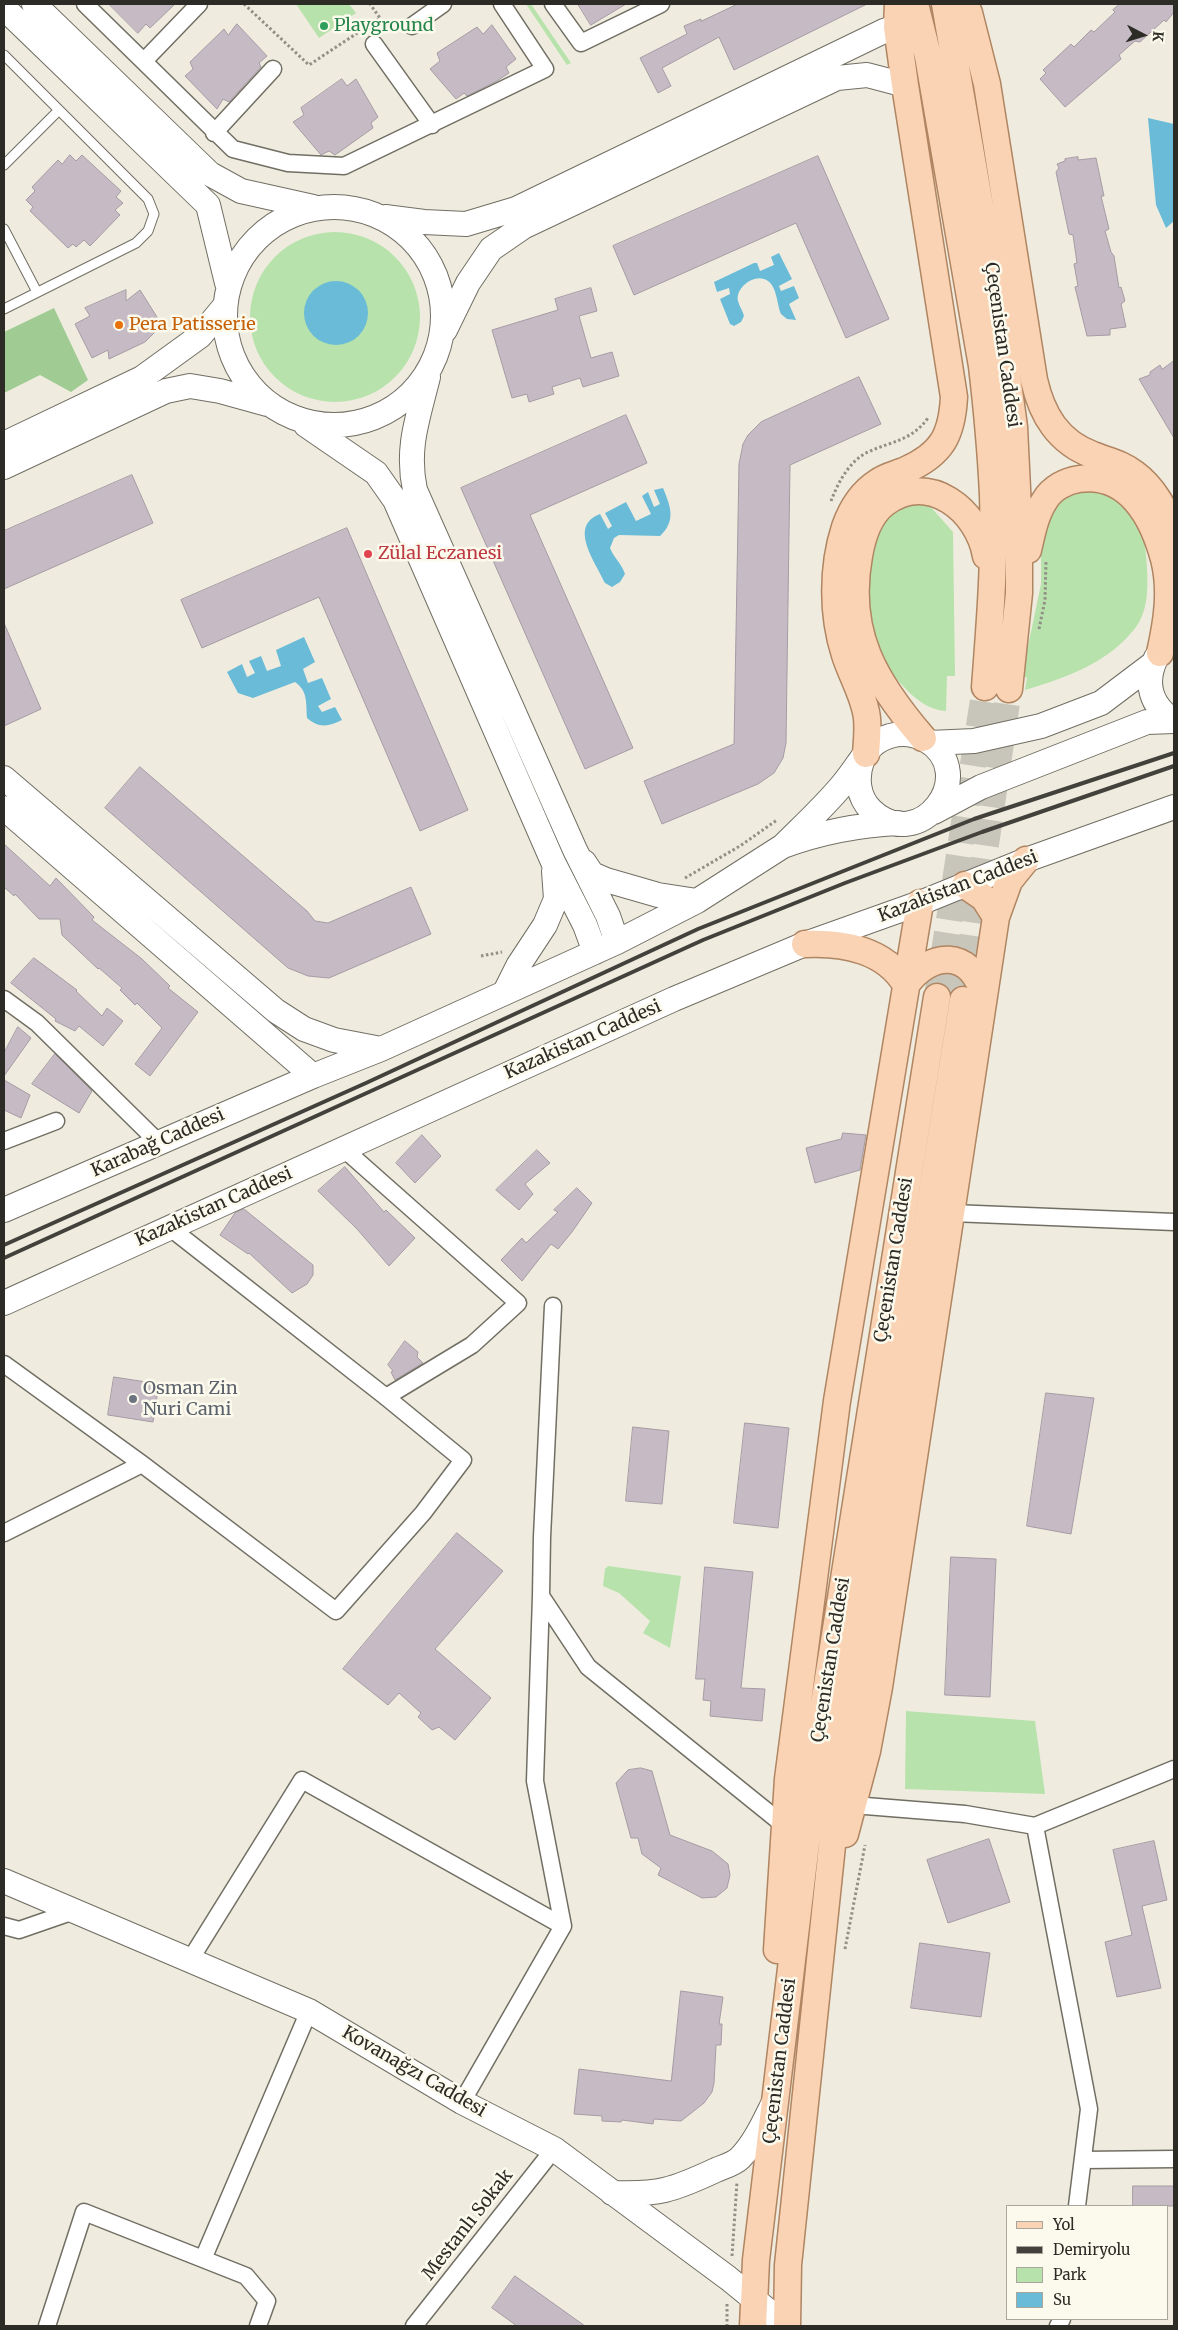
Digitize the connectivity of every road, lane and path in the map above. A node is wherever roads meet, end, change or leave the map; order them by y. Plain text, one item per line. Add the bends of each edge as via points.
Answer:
1 (34, 4) edge
2 (85, 4) edge
3 (199, 4) edge
4 (244, 4) edge
5 (370, 4) edge
6 (443, 4) edge
7 (502, 4) edge
8 (554, 4) edge
9 (661, 4) edge
10 (916, 4) edge
11 (945, 4) edge
12 (969, 7) edge
13 (4, 8) edge
14 (898, 15) edge
15 (412, 26) dead end
16 (374, 44) dead end
17 (4, 55) edge
18 (144, 61) junction
19 (273, 69) dead end
20 (905, 85) junction
21 (59, 110) junction
22 (432, 125) junction
23 (214, 133) junction
24 (4, 164) edge
25 (313, 207) junction
26 (382, 217) junction
27 (4, 229) edge
28 (226, 282) junction
29 (37, 292) junction
30 (224, 307) junction
31 (4, 309) edge
32 (442, 336) junction
33 (429, 371) junction
34 (268, 405) junction
35 (931, 415) dead end
36 (301, 421) junction
37 (4, 444) edge
38 (4, 467) edge
39 (828, 508) dead end
40 (1174, 531) edge
41 (1046, 551) dead end
42 (992, 588) junction
43 (1019, 593) junction
44 (1038, 635) dead end
45 (1163, 653) edge
46 (1174, 721) edge
47 (927, 741) junction
48 (864, 757) junction
49 (4, 778) edge
50 (544, 780) junction
51 (522, 791) junction
52 (1174, 807) edge
53 (4, 808) edge
54 (930, 814) junction
55 (781, 818) dead end
56 (898, 823) junction
57 (783, 846) junction
58 (575, 850) junction
59 (1026, 860) junction
60 (554, 862) junction
61 (684, 879) dead end
62 (965, 885) junction
63 (697, 901) junction
64 (920, 903) junction
65 (996, 916) junction
66 (617, 942) junction
67 (805, 944) junction
68 (532, 946) junction
69 (595, 952) junction
70 (481, 956) dead end
71 (906, 985) junction
72 (505, 992) junction
73 (937, 997) tunnel mouth
74 (973, 997) junction
75 (4, 998) edge
76 (381, 1049) junction
77 (313, 1076) junction
78 (56, 1121) dead end
79 (4, 1141) edge
80 (158, 1142) junction
81 (344, 1149) junction
82 (4, 1210) edge
83 (952, 1213) junction
84 (1174, 1222) edge
85 (169, 1227) junction
86 (4, 1304) edge
87 (553, 1306) dead end
88 (4, 1364) edge
89 (386, 1397) junction
90 (142, 1464) junction
91 (4, 1533) edge
92 (542, 1596) junction
93 (1174, 1769) edge
94 (854, 1805) junction
95 (785, 1826) junction
96 (1035, 1826) junction
97 (4, 1881) edge
98 (828, 1887) junction
99 (74, 1911) junction
100 (4, 1926) edge
101 (563, 1926) junction
102 (190, 1960) junction
103 (309, 2011) junction
104 (775, 2100) junction
105 (462, 2102) junction
106 (554, 2149) junction
107 (1174, 2159) edge
108 (739, 2160) junction
109 (1083, 2160) junction
110 (612, 2193) junction
111 (1077, 2205) edge
112 (203, 2259) junction
113 (728, 2278) junction
114 (753, 2298) junction
115 (46, 2326) edge
116 (258, 2326) edge
117 (414, 2326) edge
118 (727, 2326) edge
119 (752, 2326) edge
120 (787, 2326) edge

1 - 25 main road via 210,174 241,191
2 - 18 street
3 - 18 street
4 - 5 path via 308,65 380,18
6 - 15 street
7 - 22 street via 545,69
8 - 9 street via 581,43
10 - 42 main road, Çeçenistan Caddesi via 982,366 993,496
11 - 43 main road, Çeçenistan Caddesi via 1008,367 1017,477
12 - 40 main road via 986,84 1034,380 1043,411 1051,425 1070,443 1126,468 1142,480 1159,500
13 - 28 main road via 208,205
14 - 20 main road
14 - 26 main road via 884,31 516,209 466,224
16 - 22 street
17 - 21 lane
18 - 23 street
19 - 23 street
20 - 32 main road via 867,75 837,78 523,227 491,249 468,283
20 - 48 main road via 952,379 953,416 949,433 939,450 924,461 879,481 864,493 845,527 837,570 836,612 844,655 866,712
21 - 24 lane
21 - 29 lane via 148,199 154,214 148,231 136,243
22 - 23 street via 344,166 288,163 251,154 233,149
25 - 26 main road via 349,206
25 - 28 main road via 280,220 252,242
26 - 32 main road via 412,238 432,267 443,301
27 - 29 lane
28 - 30 main road
29 - 31 lane
30 - 34 main road via 227,344 242,378
30 - 37 main road via 200,336 142,378
32 - 33 main road
33 - 36 main road via 405,400 374,419 338,426
33 - 50 main road via 411,450 415,490
34 - 36 main road
34 - 38 main road via 190,386 166,391
35 - 39 path via 919,430 898,443 866,453 846,470
36 - 51 main road via 376,473 395,500
41 - 44 path via 1045,600
42 - 43 main road, Çeçenistan Caddesi via 997,688
42 - 47 main road via 980,533 972,519 952,501 939,495 913,493 891,500 874,514 861,546 857,568 857,627 878,676 900,710
43 - 45 main road via 1034,526 1045,499 1059,486 1076,480 1110,482 1130,493 1144,510 1164,561 1168,609
45 - 46 main road via 1149,681 1151,693 1160,709
45 - 47 main road via 1101,702 1041,726 982,740
46 - 54 main road via 1147,722 981,787
47 - 48 main road via 908,734 892,735 877,742
47 - 54 main road via 944,760 948,775 944,797
48 - 56 main road via 858,781 864,801 878,816
48 - 57 main road via 832,797
49 - 76 main road via 276,1011 304,1029 334,1040
50 - 51 main road
50 - 58 main road
51 - 60 main road
52 - 59 main road, Kazakistan Caddesi
53 - 77 main road
54 - 56 main road via 915,822
55 - 61 path
56 - 57 main road via 825,831
57 - 63 main road, Karabağ Caddesi
58 - 63 main road via 592,874 606,880 658,895
58 - 66 main road via 608,916
59 - 62 main road, Kazakistan Caddesi
59 - 65 main road via 1009,881
60 - 68 main road via 556,898
60 - 69 main road
62 - 64 main road, Kazakistan Caddesi
62 - 65 main road via 984,898
63 - 66 main road, Karabağ Caddesi
64 - 67 main road, Kazakistan Caddesi
64 - 71 main road
65 - 74 main road
66 - 69 main road, Karabağ Caddesi
67 - 71 main road via 838,945 868,953 891,966
67 - 81 main road, Kazakistan Caddesi via 674,999
68 - 70 path
68 - 72 main road
69 - 72 main road, Karabağ Caddesi
71 - 74 main road via 914,974 932,961 950,961 972,971 980,983
71 - 95 main road via 838,1401 788,1779
72 - 76 main road, Karabağ Caddesi
73 - 104 main road, Çeçenistan Caddesi via 819,1736
74 - 83 main road
74 - 98 main road, Çeçenistan Caddesi via 848,1705
75 - 80 street via 37,1023
76 - 77 main road, Karabağ Caddesi
77 - 80 main road, Karabağ Caddesi
78 - 79 street
80 - 82 main road, Karabağ Caddesi
81 - 85 main road, Kazakistan Caddesi
81 - 89 street via 518,1303 472,1345
83 - 84 street
83 - 94 main road via 879,1687
85 - 86 main road, Kazakistan Caddesi
85 - 89 street
87 - 92 street
88 - 90 street
89 - 90 street via 463,1460 423,1513 336,1611
90 - 91 street
92 - 95 street via 588,1667
92 - 101 street via 534,1781
93 - 96 street
94 - 96 street via 966,1814
94 - 98 main road
95 - 104 main road via 773,2022
96 - 109 street via 1089,2109
97 - 99 main road, Kovanağzı Caddesi
98 - 120 main road, Çeçenistan Caddesi via 788,2265
99 - 100 street via 19,1930
99 - 102 main road, Kovanağzı Caddesi
101 - 102 street via 302,1780
101 - 105 street
102 - 103 main road, Kovanağzı Caddesi
103 - 105 main road, Kovanağzı Caddesi
103 - 112 street
104 - 108 main road via 757,2135
104 - 114 main road, Çeçenistan Caddesi
105 - 106 main road, Kovanağzı Caddesi
106 - 110 main road, Kovanağzı Caddesi
106 - 117 street, Mestanlı Sokak
107 - 109 street
108 - 110 main road via 669,2190
108 - 113 path
109 - 111 street
110 - 113 main road, Kovanağzı Caddesi
112 - 115 street via 84,2212
112 - 116 street via 246,2276 267,2301
113 - 114 main road, Kovanağzı Caddesi
113 - 118 path
114 - 119 main road, Çeçenistan Caddesi
114 - 120 main road, Kovanağzı Caddesi

